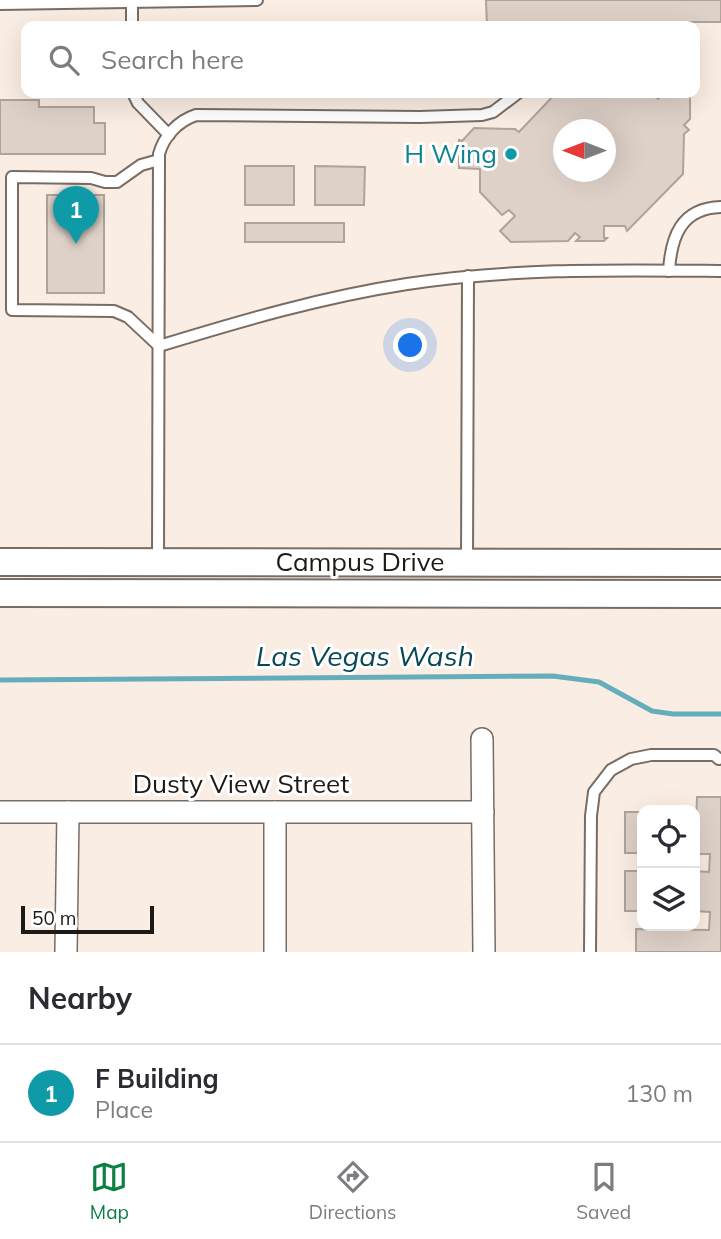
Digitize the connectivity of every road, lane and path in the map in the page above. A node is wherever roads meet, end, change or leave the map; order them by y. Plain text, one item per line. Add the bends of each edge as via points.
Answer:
1 (257, 0) edge
2 (132, 2) edge
3 (0, 4) edge
4 (132, 21) edge
5 (134, 98) edge
6 (511, 98) edge
7 (169, 135) junction
8 (159, 160) junction
9 (721, 207) edge
10 (669, 271) junction
11 (721, 271) edge
12 (468, 276) junction
13 (159, 346) junction
14 (0, 562) edge
15 (158, 562) junction
16 (467, 562) junction
17 (721, 563) edge
18 (0, 593) edge
19 (158, 593) junction
20 (467, 594) junction
21 (721, 594) edge
22 (482, 739) dead end
23 (719, 759) dead end
24 (0, 812) edge
25 (68, 812) junction
26 (275, 812) junction
27 (483, 812) junction
28 (66, 952) edge
29 (275, 952) edge
30 (484, 952) edge
31 (590, 952) edge

1 - 2 lane
2 - 3 lane
2 - 4 lane
5 - 7 lane
6 - 7 lane via 482,115 203,115 183,121
7 - 8 lane
8 - 13 lane
8 - 13 lane via 141,164 117,182 12,177 12,310 122,314
9 - 10 lane via 699,211 680,226
10 - 11 lane
10 - 12 lane
12 - 13 lane via 328,298
12 - 16 lane
13 - 15 lane
14 - 15 street, Campus Drive
15 - 16 street, Campus Drive
15 - 19 street
16 - 17 street, Campus Drive
16 - 20 street
18 - 19 street, Campus Drive
19 - 20 street, Campus Drive
20 - 21 street, Campus Drive
22 - 27 street
23 - 31 lane via 714,755 651,755 631,759 611,771 594,793
24 - 25 street, Dusty View Street
25 - 26 street, Dusty View Street
25 - 28 street
26 - 27 street, Dusty View Street
26 - 29 street
27 - 30 street

